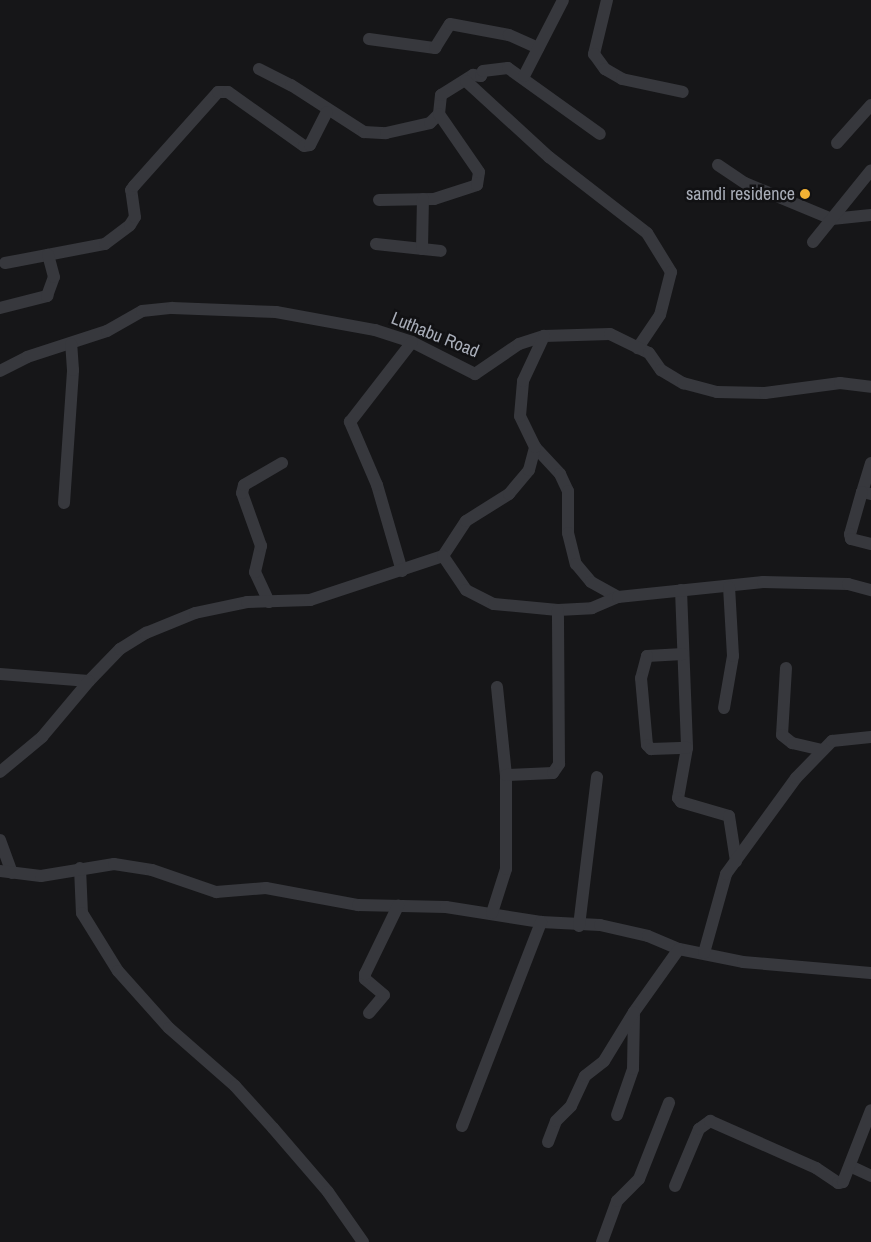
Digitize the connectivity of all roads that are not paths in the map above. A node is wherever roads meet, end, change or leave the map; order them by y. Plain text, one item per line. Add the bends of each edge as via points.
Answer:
1 (563, 0) edge
2 (606, 0) edge
3 (369, 38) dead end
4 (538, 48) junction
5 (259, 69) dead end
6 (524, 76) junction
7 (466, 81) junction
8 (683, 92) dead end
9 (871, 105) edge
10 (327, 112) junction
11 (438, 114) junction
12 (600, 134) dead end
13 (836, 143) dead end
14 (718, 165) dead end
15 (871, 170) edge
16 (423, 199) junction
17 (379, 200) dead end
18 (871, 214) edge
19 (832, 219) junction
20 (813, 242) dead end
21 (376, 244) dead end
22 (422, 249) junction
23 (442, 251) dead end
24 (48, 255) junction
25 (5, 264) dead end
26 (0, 308) edge
27 (544, 336) junction
28 (412, 342) junction
29 (71, 344) junction
30 (638, 348) junction
31 (0, 371) edge
32 (871, 387) edge
33 (535, 447) junction
34 (282, 463) dead end
35 (871, 463) edge
36 (867, 493) edge
37 (64, 503) dead end
38 (871, 544) edge
39 (443, 556) junction
40 (402, 571) junction
41 (729, 587) junction
42 (681, 590) junction
43 (871, 590) edge
44 (618, 597) junction
45 (269, 602) junction
46 (558, 610) junction
47 (683, 654) junction
48 (786, 668) dead end
49 (0, 674) edge
50 (89, 681) junction
51 (497, 687) dead end
52 (724, 708) dead end
53 (871, 737) edge
54 (687, 748) junction
55 (822, 750) junction
56 (0, 772) edge
57 (506, 775) junction
58 (598, 777) dead end
59 (0, 840) edge
60 (736, 861) junction
61 (80, 868) junction
62 (6, 872) edge
63 (398, 906) junction
64 (492, 913) junction
65 (541, 922) junction
66 (579, 926) junction
67 (679, 949) junction
68 (704, 953) junction
69 (871, 973) edge
70 (634, 1012) junction
71 (369, 1013) dead end
72 (669, 1103) dead end
73 (871, 1110) edge
74 (617, 1115) dead end
75 (462, 1126) dead end
76 (548, 1142) dead end
77 (852, 1167) junction
78 (871, 1176) edge
79 (675, 1186) dead end
80 (364, 1242) edge
81 (602, 1242) edge

1 - 4 street
2 - 8 street via 594,54 605,69 622,79
3 - 4 street via 435,48 450,24 509,35
4 - 6 street
5 - 10 street via 291,85
6 - 7 street via 508,68 492,68
6 - 12 street
7 - 11 street via 441,95
7 - 30 street via 550,157 647,234 670,272 660,315
9 - 13 street
10 - 11 street via 364,132 386,133 430,123
10 - 24 street via 310,145 304,146 228,92 218,92 131,190 136,206 130,225 105,244
11 - 16 street via 480,177 467,190
14 - 19 street via 744,183
15 - 19 street
16 - 17 street
16 - 22 street
18 - 19 street
19 - 20 street
21 - 22 street
22 - 23 street
24 - 25 street
24 - 26 street via 54,277 47,296
27 - 28 street, Luthabu Road via 519,344 475,374
27 - 30 street, Luthabu Road via 610,334 628,339
27 - 33 street via 523,381 520,416
28 - 29 street, Luthabu Road via 375,330 276,312 172,308 142,312
28 - 40 street via 350,422 377,485
29 - 31 street, Luthabu Road via 27,357
29 - 37 street via 73,370
30 - 32 street, Luthabu Road via 649,353 661,370 683,383 717,392 765,393 840,382
33 - 39 street via 529,470 519,482 494,506 466,521
33 - 44 street via 560,474 568,491 568,533 576,564 591,582
34 - 45 street via 244,485 242,493 262,546 255,572
35 - 36 street
36 - 38 street via 850,534 851,539
39 - 40 street
39 - 46 street via 466,590 494,604
40 - 45 street via 310,600
41 - 42 street
41 - 43 street via 789,581 848,584
41 - 52 street via 733,656
42 - 44 street
42 - 47 street
44 - 46 street via 592,608
45 - 50 street via 216,607 146,633 120,649
46 - 57 street via 559,764 553,773
47 - 54 street
47 - 54 street via 647,656 641,678 647,745 651,748
48 - 55 street via 782,735 792,743
49 - 50 street
50 - 56 street via 42,738
51 - 57 street
53 - 55 street via 832,741
54 - 60 street via 678,798 681,802 729,816
55 - 60 street via 796,778
57 - 64 street via 506,869
58 - 66 street
59 - 62 street
60 - 68 street via 726,874
61 - 62 street via 41,876
61 - 63 street via 114,864 152,870 216,892 266,888 358,905
61 - 80 street via 82,913 118,971 168,1028 235,1086 328,1192
63 - 64 street
63 - 71 street via 365,974 365,979 384,995
64 - 65 street
65 - 66 street
65 - 75 street
66 - 67 street via 628,930
67 - 68 street
67 - 70 street
68 - 69 street via 772,966
70 - 74 street via 633,1070
70 - 76 street via 604,1061 585,1076 571,1106 556,1121
72 - 81 street via 639,1179 617,1201
73 - 77 street
77 - 78 street
77 - 79 street via 838,1183 816,1168 710,1121 699,1129

